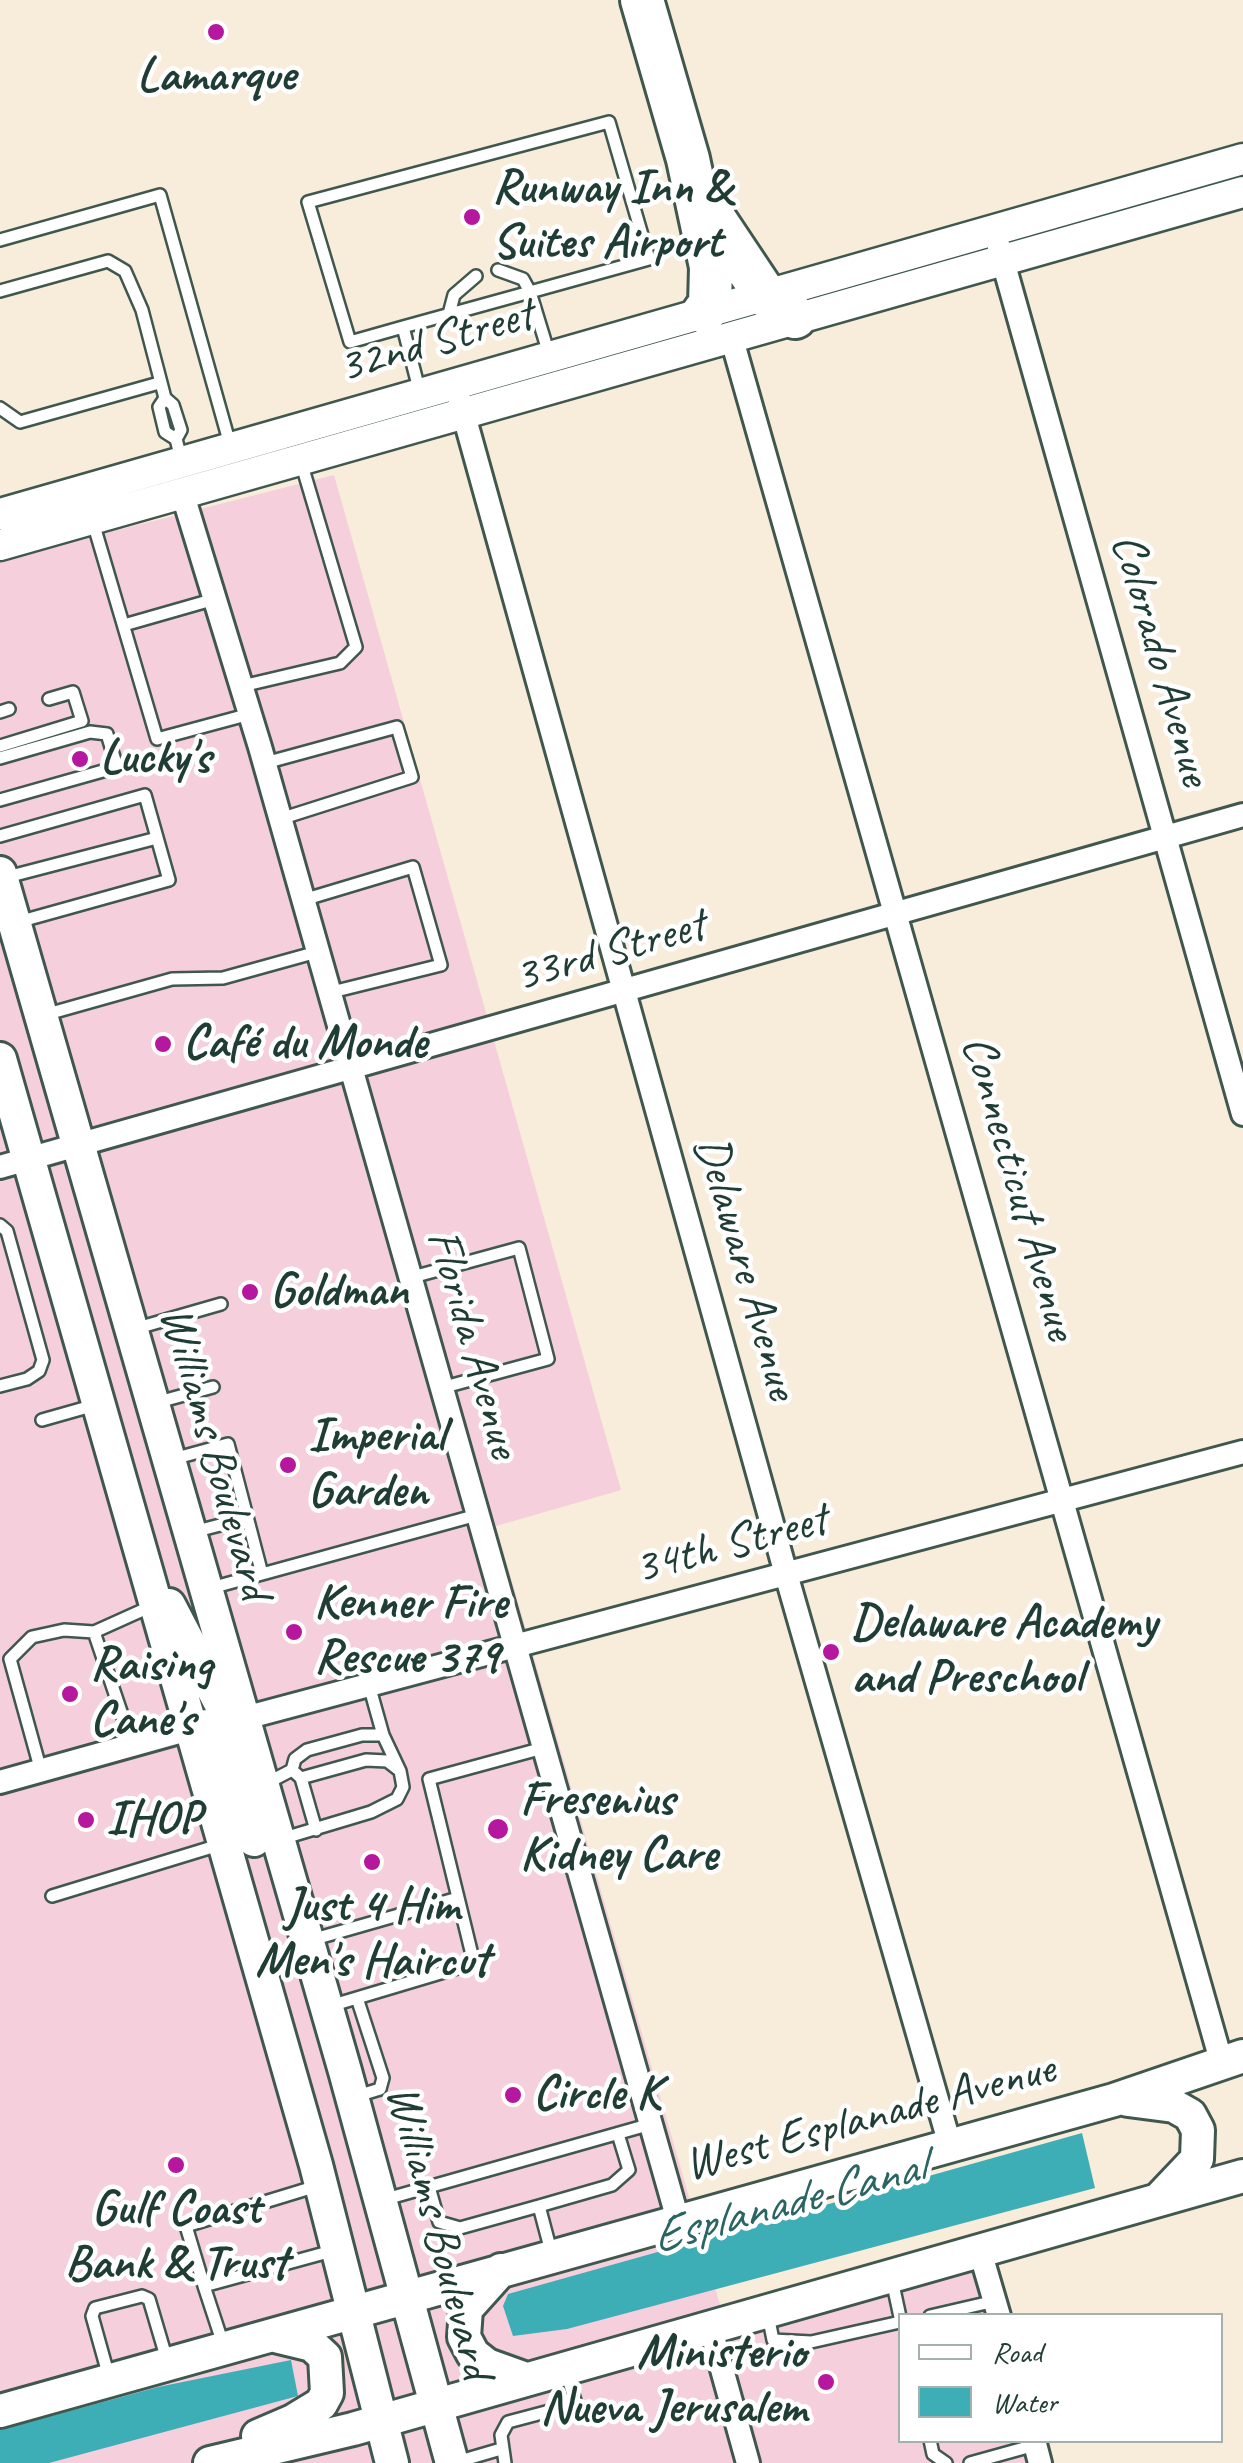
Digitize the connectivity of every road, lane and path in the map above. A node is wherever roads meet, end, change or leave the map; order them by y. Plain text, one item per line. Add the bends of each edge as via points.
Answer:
1 (642, 0) edge
2 (688, 159) junction
3 (1243, 159) edge
4 (1243, 192) edge
5 (994, 229) junction
6 (0, 240) edge
7 (1002, 259) junction
8 (498, 270) dead end
9 (476, 276) dead end
10 (0, 291) edge
11 (530, 292) junction
12 (780, 306) junction
13 (449, 314) junction
14 (718, 324) junction
15 (403, 327) junction
16 (550, 356) junction
17 (159, 383) junction
18 (420, 394) junction
19 (460, 398) junction
20 (0, 408) edge
21 (300, 458) junction
22 (235, 462) junction
23 (180, 464) junction
24 (0, 514) edge
25 (92, 518) junction
26 (0, 546) edge
27 (215, 599) junction
28 (124, 625) junction
29 (242, 686) junction
30 (49, 698) dead end
31 (250, 714) junction
32 (0, 746) edge
33 (0, 758) edge
34 (264, 763) junction
35 (0, 800) edge
36 (1243, 815) edge
37 (280, 819) junction
38 (0, 836) edge
39 (157, 838) junction
40 (1166, 838) junction
41 (1, 876) edge
42 (303, 900) junction
43 (896, 915) junction
44 (14, 923) junction
45 (317, 952) junction
46 (624, 992) junction
47 (328, 994) junction
48 (40, 1016) junction
49 (0, 1059) edge
50 (350, 1069) junction
51 (6, 1103) edge
52 (1243, 1114) edge
53 (77, 1146) junction
54 (14, 1163) edge
55 (0, 1225) edge
56 (410, 1278) junction
57 (221, 1304) dead end
58 (130, 1330) junction
59 (0, 1386) edge
60 (213, 1387) dead end
61 (441, 1388) junction
62 (99, 1404) junction
63 (151, 1404) junction
64 (42, 1420) dead end
65 (1243, 1452) edge
66 (167, 1461) junction
67 (1062, 1501) junction
68 (477, 1515) junction
69 (247, 1518) junction
70 (188, 1533) junction
71 (139, 1548) junction
72 (262, 1574) junction
73 (786, 1574) junction
74 (204, 1590) junction
75 (155, 1604) junction
76 (94, 1632) junction
77 (514, 1646) junction
78 (369, 1685) junction
79 (241, 1719) junction
80 (190, 1730) junction
81 (383, 1736) junction
82 (133, 1746) junction
83 (543, 1748) junction
84 (400, 1770) junction
85 (41, 1771) junction
86 (296, 1774) junction
87 (0, 1782) edge
88 (261, 1786) junction
89 (316, 1830) junction
90 (277, 1840) junction
91 (223, 1844) junction
92 (52, 1896) dead end
93 (458, 1898) junction
94 (305, 1936) junction
95 (342, 2002) junction
96 (1232, 2060) edge
97 (352, 2097) junction
98 (1114, 2100) junction
99 (651, 2124) junction
100 (618, 2134) junction
101 (950, 2145) junction
102 (1243, 2176) edge
103 (321, 2185) junction
104 (429, 2187) junction
105 (380, 2201) junction
106 (1156, 2201) junction
107 (539, 2206) junction
108 (678, 2220) junction
109 (337, 2250) junction
110 (980, 2251) junction
111 (552, 2256) junction
112 (501, 2270) junction
113 (890, 2276) junction
114 (204, 2286) junction
115 (406, 2297) junction
116 (997, 2308) edge
117 (767, 2310) junction
118 (352, 2312) junction
119 (899, 2313) edge
120 (955, 2313) edge
121 (898, 2320) edge
122 (710, 2326) junction
123 (272, 2335) junction
124 (224, 2348) junction
125 (168, 2364) junction
126 (565, 2368) junction
127 (110, 2381) junction
128 (512, 2384) junction
129 (436, 2406) junction
130 (0, 2412) edge
131 (380, 2421) junction
132 (508, 2422) junction
133 (931, 2443) edge
134 (502, 2449) junction
135 (1036, 2450) edge
136 (194, 2463) edge
137 (210, 2463) edge
138 (392, 2463) edge
139 (452, 2463) edge
140 (505, 2463) edge
141 (748, 2463) edge
142 (946, 2463) edge
143 (970, 2463) edge

1 - 2 highway
2 - 12 highway via 715,226
2 - 14 highway
3 - 5 street, 32nd Street
4 - 7 street, 32nd Street
5 - 7 street, Colorado Avenue
5 - 12 street, 32nd Street
6 - 22 lane via 160,195
7 - 12 street, 32nd Street
7 - 40 street, Colorado Avenue
8 - 11 lane via 523,280
9 - 13 lane via 454,296
10 - 17 lane via 108,261 126,271
11 - 13 lane
11 - 15 lane via 649,259 609,122 308,202 350,342
11 - 16 lane
12 - 14 street, 32nd Street
13 - 15 lane
14 - 16 street, 32nd Street
14 - 19 street, 32nd Street
14 - 43 street, Connecticut Avenue
15 - 18 lane
16 - 19 street, 32nd Street
17 - 20 lane via 20,422
17 - 23 lane via 180,430
18 - 19 street, 32nd Street
18 - 22 street, 32nd Street
19 - 21 street, 32nd Street
19 - 46 street, Delaware Avenue
21 - 22 street, 32nd Street
21 - 29 lane via 356,647 340,663
22 - 23 street, 32nd Street
23 - 24 street, 32nd Street
23 - 25 street, 32nd Street
23 - 27 street, Florida Avenue
25 - 26 street, 32nd Street
25 - 28 lane
27 - 28 lane
27 - 29 street, Florida Avenue
28 - 31 lane via 157,739
29 - 31 street, Florida Avenue
30 - 32 lane via 73,692 82,722
31 - 34 street, Florida Avenue
33 - 35 lane via 90,732 107,734 117,768
34 - 37 street, Florida Avenue
34 - 37 lane via 396,727 412,777
36 - 40 street, 33rd Street
37 - 42 street, Florida Avenue
38 - 39 lane via 145,795
39 - 41 lane
39 - 44 lane via 169,880
40 - 43 street, 33rd Street
40 - 52 street, Colorado Avenue
41 - 44 main road, Williams Boulevard
42 - 45 street, Florida Avenue
42 - 47 lane via 413,867 441,965
43 - 46 street, 33rd Street
43 - 67 street, Connecticut Avenue
44 - 48 main road, Williams Boulevard
45 - 47 street, Florida Avenue
45 - 48 lane via 223,978 172,979 120,991
46 - 50 street, 33rd Street
46 - 73 street, Delaware Avenue
47 - 50 street, Florida Avenue
48 - 53 main road, Williams Boulevard
49 - 51 main road, Williams Boulevard
50 - 53 street, 33rd Street
50 - 56 street, Florida Avenue
51 - 54 main road, Williams Boulevard
53 - 54 street, 33rd Street
53 - 58 main road, Williams Boulevard
54 - 62 main road, Williams Boulevard
55 - 59 lane via 43,1360 28,1379
56 - 61 street, Florida Avenue
56 - 61 lane via 519,1248 548,1359
57 - 58 lane
58 - 63 main road, Williams Boulevard
60 - 63 lane
61 - 68 street, Florida Avenue
62 - 64 lane
62 - 71 main road, Williams Boulevard
63 - 66 main road, Williams Boulevard
65 - 67 street, 34th Street
66 - 69 lane via 228,1444
66 - 70 main road, Williams Boulevard
67 - 73 street, 34th Street
67 - 96 street, Connecticut Avenue
68 - 72 lane
68 - 77 street, Florida Avenue
69 - 70 lane
69 - 72 lane
70 - 74 main road, Williams Boulevard
71 - 75 main road, Williams Boulevard
71 - 79 main road via 219,1706
72 - 74 lane
73 - 77 street, 34th Street
73 - 101 street, Delaware Avenue
74 - 79 main road, Williams Boulevard
75 - 76 lane
75 - 80 main road, Williams Boulevard
76 - 82 lane
76 - 85 lane via 32,1637 10,1659
77 - 78 street, 34th Street
77 - 83 street, Florida Avenue
78 - 79 street, 34th Street
78 - 81 lane
79 - 88 main road, Williams Boulevard
80 - 82 street
80 - 91 main road, Williams Boulevard
80 - 94 main road via 207,1726 220,1738 258,1852
81 - 84 lane
81 - 86 lane via 362,1734 307,1750 294,1759
82 - 85 street
83 - 93 lane via 429,1779
83 - 99 street, Florida Avenue
84 - 86 lane via 366,1760
84 - 89 lane via 397,1799
85 - 87 street
86 - 88 lane
86 - 89 lane
88 - 90 main road, Williams Boulevard
89 - 90 lane
90 - 94 main road, Williams Boulevard
91 - 92 lane
91 - 103 main road, Williams Boulevard
93 - 94 lane
93 - 95 lane via 474,1963
94 - 95 main road, Williams Boulevard
95 - 97 main road, Williams Boulevard
95 - 97 lane via 382,2078 380,2090
96 - 98 main road, West Esplanade Avenue
97 - 105 main road, Williams Boulevard
98 - 101 main road, West Esplanade Avenue
98 - 106 main road via 1174,2106 1198,2130 1197,2159
99 - 100 lane
99 - 108 street, Florida Avenue
100 - 104 lane
100 - 107 lane via 629,2170 612,2185
101 - 108 main road, West Esplanade Avenue
102 - 106 main road
103 - 109 main road, Williams Boulevard
103 - 114 lane via 186,2226
104 - 105 lane
104 - 107 lane via 439,2222 460,2228
105 - 115 main road, Williams Boulevard
106 - 110 main road
107 - 111 lane
108 - 111 main road, West Esplanade Avenue
109 - 114 lane
109 - 118 main road, Williams Boulevard
110 - 113 main road
110 - 116 street
111 - 112 main road, West Esplanade Avenue
112 - 115 main road, West Esplanade Avenue
112 - 128 main road via 466,2309 464,2337
113 - 117 main road
113 - 119 lane
114 - 124 lane
115 - 118 main road, West Esplanade Avenue
115 - 129 main road, Williams Boulevard
116 - 120 lane
117 - 121 lane via 772,2340 811,2342
117 - 122 main road
118 - 123 main road, West Esplanade Avenue
118 - 131 main road, Williams Boulevard
122 - 126 main road
122 - 141 street
123 - 124 main road, West Esplanade Avenue
123 - 136 main road via 312,2346 325,2357 327,2393 293,2422
124 - 125 main road, West Esplanade Avenue
125 - 127 main road, West Esplanade Avenue
125 - 127 lane via 149,2300 95,2308
126 - 128 main road
126 - 132 lane via 576,2404
127 - 130 main road, West Esplanade Avenue
128 - 129 main road
128 - 132 lane
129 - 131 main road
129 - 139 main road, Williams Boulevard
131 - 137 main road
131 - 138 main road, Williams Boulevard
132 - 134 lane
133 - 142 lane
134 - 139 lane
134 - 140 lane
135 - 143 lane

